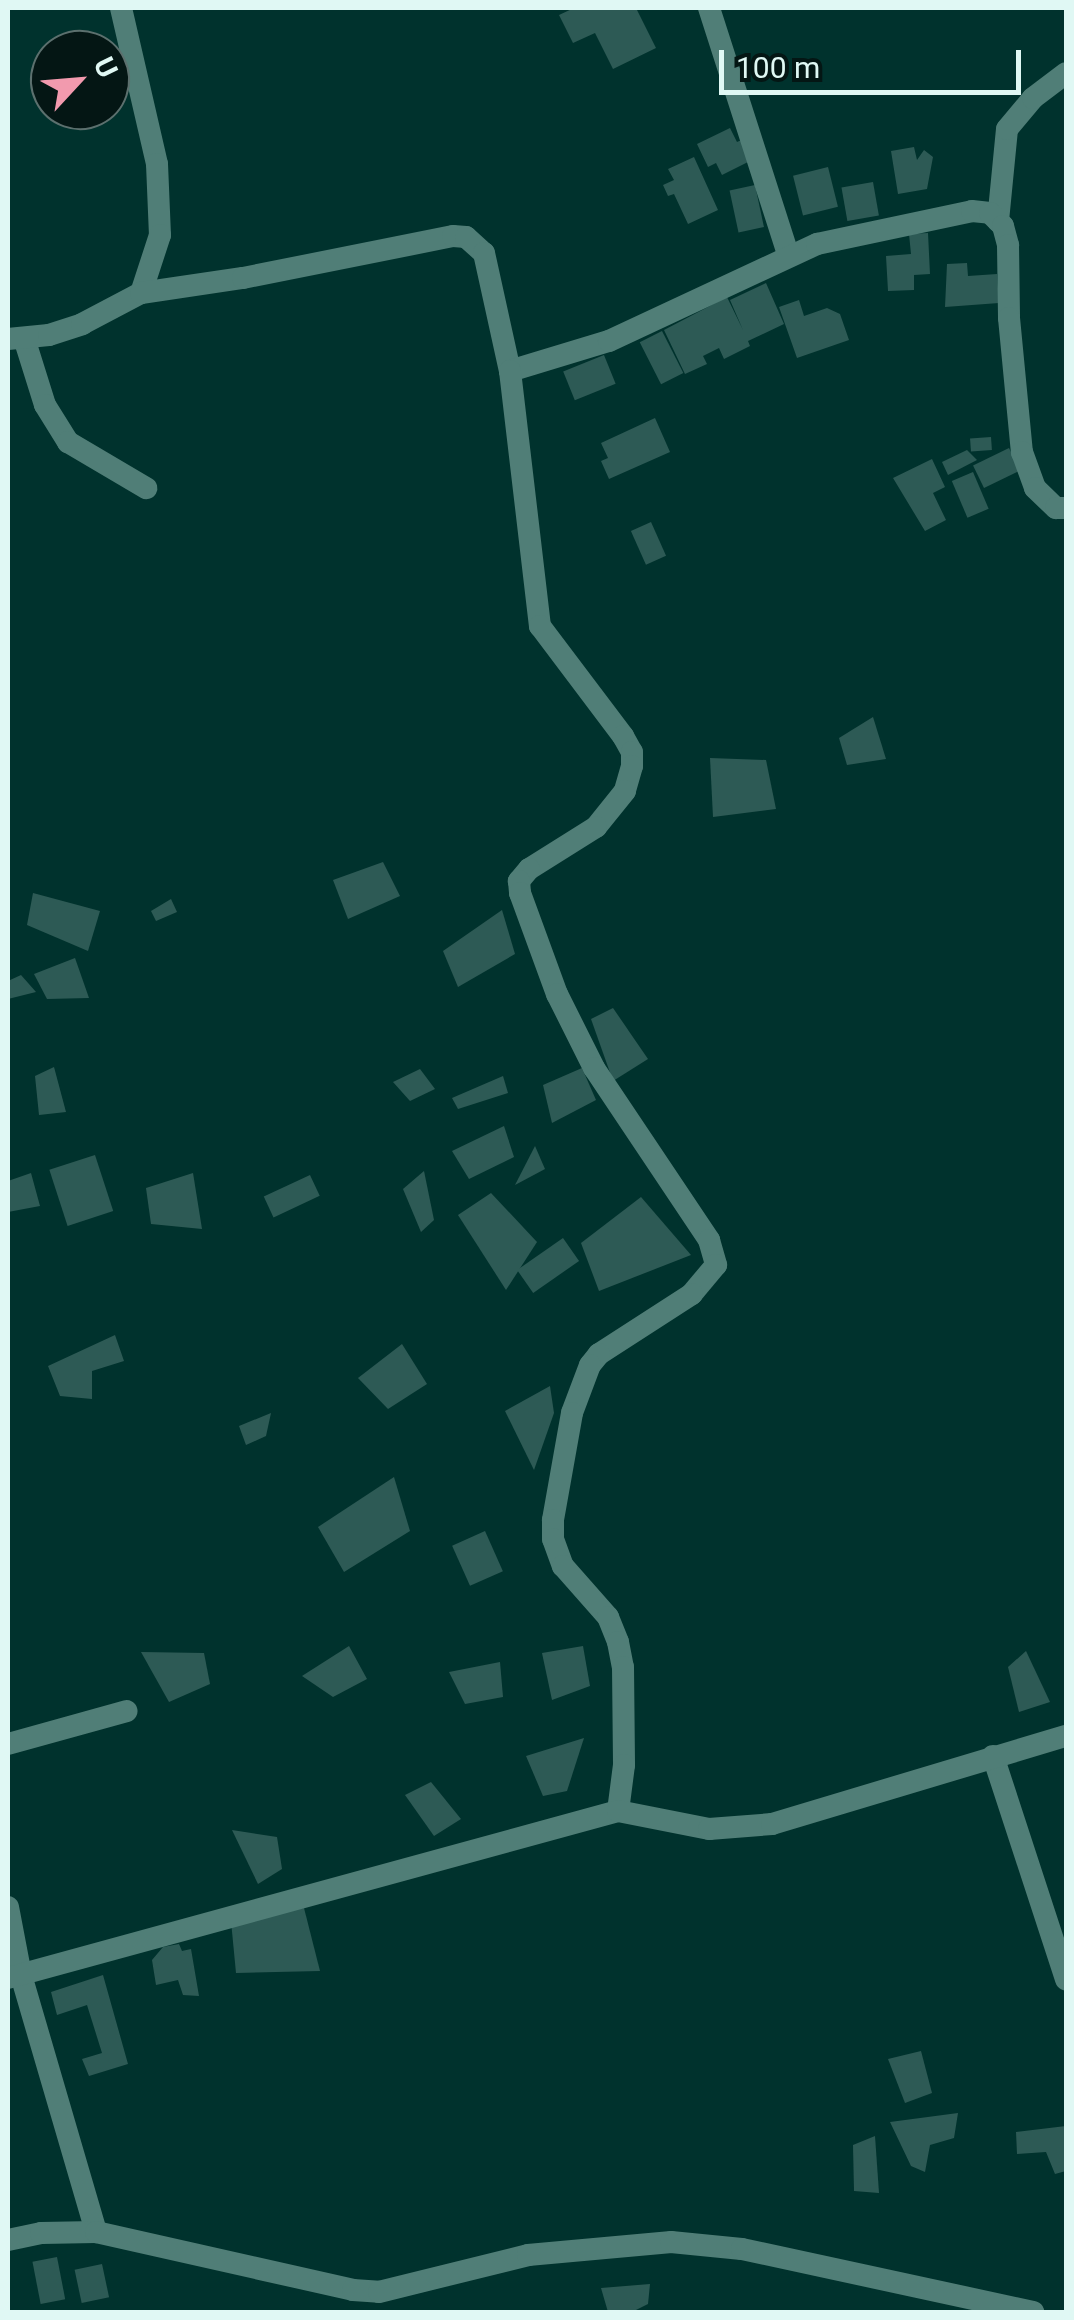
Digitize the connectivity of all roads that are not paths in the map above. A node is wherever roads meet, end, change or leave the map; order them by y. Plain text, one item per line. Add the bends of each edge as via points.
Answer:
1 (121, 8) edge
2 (709, 8) edge
3 (1066, 73) edge
4 (998, 221) junction
5 (788, 254) junction
6 (141, 293) junction
7 (16, 339) edge
8 (510, 370) junction
9 (146, 488) dead end
10 (1066, 508) edge
11 (127, 1711) dead end
12 (1066, 1736) edge
13 (8, 1744) edge
14 (994, 1756) junction
15 (618, 1812) junction
16 (8, 1907) edge
17 (14, 1976) edge
18 (1066, 1979) edge
19 (96, 2232) junction
20 (8, 2240) edge
21 (355, 2302) edge
22 (1033, 2312) edge

1 - 6 street via 157,164 160,235
2 - 5 street
3 - 4 street via 1007,129
4 - 5 street via 972,210
4 - 10 street via 1008,245 1022,452 1034,488 1056,508
5 - 8 street via 609,341
6 - 7 street via 82,324
6 - 8 street via 466,237 484,253
7 - 9 street via 68,442
8 - 15 street via 540,626 632,752 625,791 596,827 528,869 520,893 557,994 594,1068 709,1240 716,1265 692,1294 599,1354 572,1413 553,1538 563,1566 608,1617 618,1642 624,1765
11 - 13 street
12 - 14 street
14 - 15 street via 737,1830
14 - 18 street
15 - 17 street
16 - 17 street
17 - 19 street
19 - 20 street
19 - 21 street
21 - 22 street via 528,2255 672,2242 742,2249

